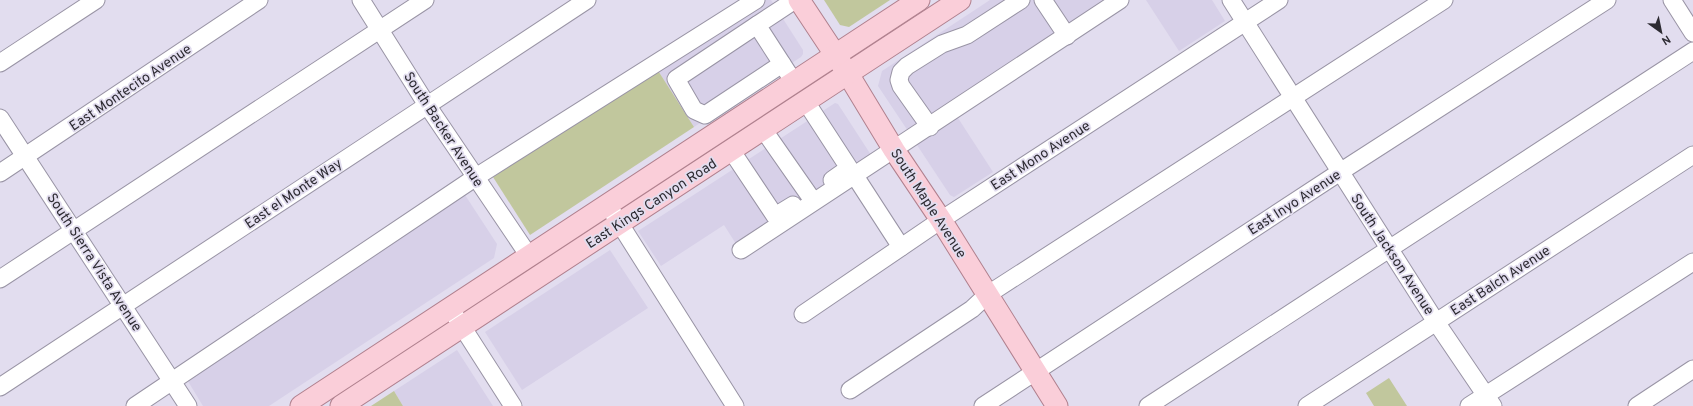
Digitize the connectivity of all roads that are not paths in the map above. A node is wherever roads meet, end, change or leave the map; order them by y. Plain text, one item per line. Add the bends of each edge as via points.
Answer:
1 (96, 0) edge
2 (259, 0) edge
3 (361, 0) edge
4 (425, 0) edge
5 (587, 0) edge
6 (756, 0) edge
7 (795, 0) edge
8 (799, 0) edge
9 (918, 0) edge
10 (960, 0) edge
11 (1021, 0) edge
12 (1043, 0) edge
13 (1120, 0) edge
14 (1231, 0) edge
15 (1279, 0) edge
16 (1444, 0) edge
17 (1607, 0) edge
18 (1672, 0) edge
19 (1245, 22) junction
20 (757, 25) junction
21 (380, 30) junction
22 (1693, 33) edge
23 (1067, 36) junction
24 (892, 44) junction
25 (1693, 51) edge
26 (835, 54) junction
27 (0, 63) edge
28 (906, 66) junction
29 (788, 73) junction
30 (848, 74) junction
31 (1292, 97) junction
32 (806, 102) junction
33 (427, 105) junction
34 (0, 118) edge
35 (930, 127) junction
36 (763, 129) junction
37 (732, 150) junction
38 (894, 150) junction
39 (1693, 155) edge
40 (26, 156) junction
41 (852, 172) junction
42 (1340, 172) junction
43 (0, 173) edge
44 (476, 177) junction
45 (809, 195) junction
46 (608, 205) junction
47 (941, 220) junction
48 (619, 223) junction
49 (74, 230) junction
50 (901, 247) junction
51 (1390, 249) junction
52 (741, 250) dead end
53 (529, 256) junction
54 (1693, 262) edge
55 (0, 279) edge
56 (988, 295) junction
57 (124, 306) junction
58 (450, 308) junction
59 (803, 314) dead end
60 (1436, 322) junction
61 (462, 327) junction
62 (1035, 372) junction
63 (1692, 373) edge
64 (172, 382) junction
65 (0, 387) edge
66 (850, 390) dead end
67 (1489, 401) edge
68 (135, 406) edge
69 (188, 406) edge
70 (301, 406) edge
71 (341, 406) edge
72 (513, 406) edge
73 (735, 406) edge
74 (984, 406) edge
75 (1057, 406) edge
76 (1148, 406) edge
77 (1307, 406) edge
78 (1469, 406) edge
79 (1637, 406) edge

1 - 27 street
2 - 40 street, East Montecito Avenue
3 - 21 street, South Backer Avenue
4 - 21 street
5 - 33 street, East el Monte Way
6 - 44 street
7 - 20 street
8 - 26 main road, South Maple Avenue
9 - 26 main road, East Kings Canyon Road
10 - 24 main road, East Kings Canyon Road
11 - 28 street via 967,35 942,44
12 - 23 street
13 - 23 street
14 - 19 street, South Jackson Avenue
15 - 19 street, East Mono Avenue
16 - 31 street
17 - 42 street, East Inyo Avenue
18 - 22 street
19 - 31 street, South Jackson Avenue
19 - 47 street, East Mono Avenue
20 - 29 street
20 - 29 street via 676,79 694,110 705,115
21 - 33 street, South Backer Avenue
21 - 49 street
23 - 35 street
24 - 28 street
24 - 30 main road, East Kings Canyon Road
25 - 51 street
26 - 29 main road, East Kings Canyon Road
26 - 30 main road, South Maple Avenue
28 - 35 street via 901,72 901,86
29 - 46 main road, East Kings Canyon Road
30 - 32 main road, East Kings Canyon Road
30 - 38 main road, South Maple Avenue
31 - 42 street, South Jackson Avenue
31 - 56 street
32 - 36 main road, East Kings Canyon Road
32 - 41 street
33 - 44 street, South Backer Avenue
33 - 57 street, East el Monte Way
34 - 40 street, South Sierra Vista Avenue
35 - 38 street
36 - 37 main road, East Kings Canyon Road
36 - 45 street
37 - 45 street via 776,216
37 - 48 main road, East Kings Canyon Road
38 - 41 street
38 - 47 main road, South Maple Avenue
39 - 60 street, East Balch Avenue
40 - 43 street, East Montecito Avenue
40 - 49 street, South Sierra Vista Avenue
41 - 45 street
41 - 50 street
41 - 52 street
42 - 51 street, South Jackson Avenue
42 - 62 street, East Inyo Avenue
44 - 53 street, South Backer Avenue
44 - 64 street
46 - 48 street
46 - 53 main road, East Kings Canyon Road
47 - 50 street, East Mono Avenue
47 - 56 main road, South Maple Avenue
48 - 61 main road, East Kings Canyon Road
48 - 73 street
49 - 55 street
49 - 57 street, South Sierra Vista Avenue
50 - 59 street, East Mono Avenue
51 - 60 street, South Jackson Avenue
51 - 76 street
53 - 58 main road, East Kings Canyon Road
54 - 67 street
56 - 62 main road, South Maple Avenue
56 - 66 street via 972,309
57 - 64 street, South Sierra Vista Avenue
57 - 65 street, East el Monte Way
58 - 61 street
58 - 70 main road, East Kings Canyon Road
60 - 67 street, South Jackson Avenue
60 - 77 street, East Balch Avenue
61 - 71 main road, East Kings Canyon Road
61 - 72 street
62 - 74 street, East Inyo Avenue
62 - 75 main road, South Maple Avenue
63 - 79 street
64 - 68 street
64 - 69 street, South Sierra Vista Avenue
67 - 78 street

